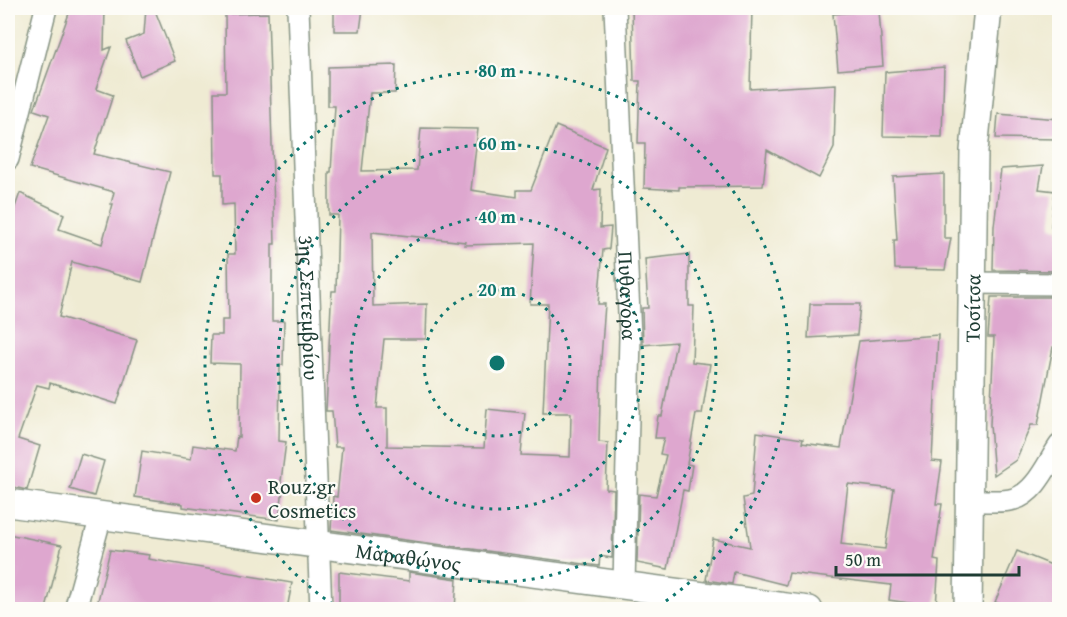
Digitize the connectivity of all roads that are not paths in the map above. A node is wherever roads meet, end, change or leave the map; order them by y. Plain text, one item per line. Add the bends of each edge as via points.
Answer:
1 (46, 8) edge
2 (298, 8) edge
3 (615, 8) edge
4 (988, 8) edge
5 (8, 159) edge
6 (971, 283) junction
7 (1059, 284) edge
8 (1059, 445) edge
9 (970, 501) junction
10 (8, 503) edge
11 (101, 516) junction
12 (319, 545) junction
13 (624, 584) junction
14 (75, 609) edge
15 (321, 609) edge
16 (809, 609) edge
17 (968, 609) edge

1 - 5 street
2 - 12 street, 3ης Σεπτεμβρίου
3 - 13 street, Πυθαγόρα via 630,336
4 - 6 street, Τοσίτσα via 974,151
6 - 7 street
6 - 9 street, Τοσίτσα
8 - 9 street via 1024,495 1013,500
9 - 17 street, Τοσίτσα
10 - 11 street, Μαραθώνος
11 - 12 street, Μαραθώνος
11 - 14 street
12 - 13 street, Μαραθώνος
12 - 15 street, 3ης Σεπτεμβρίου
13 - 16 street, Μαραθώνος

